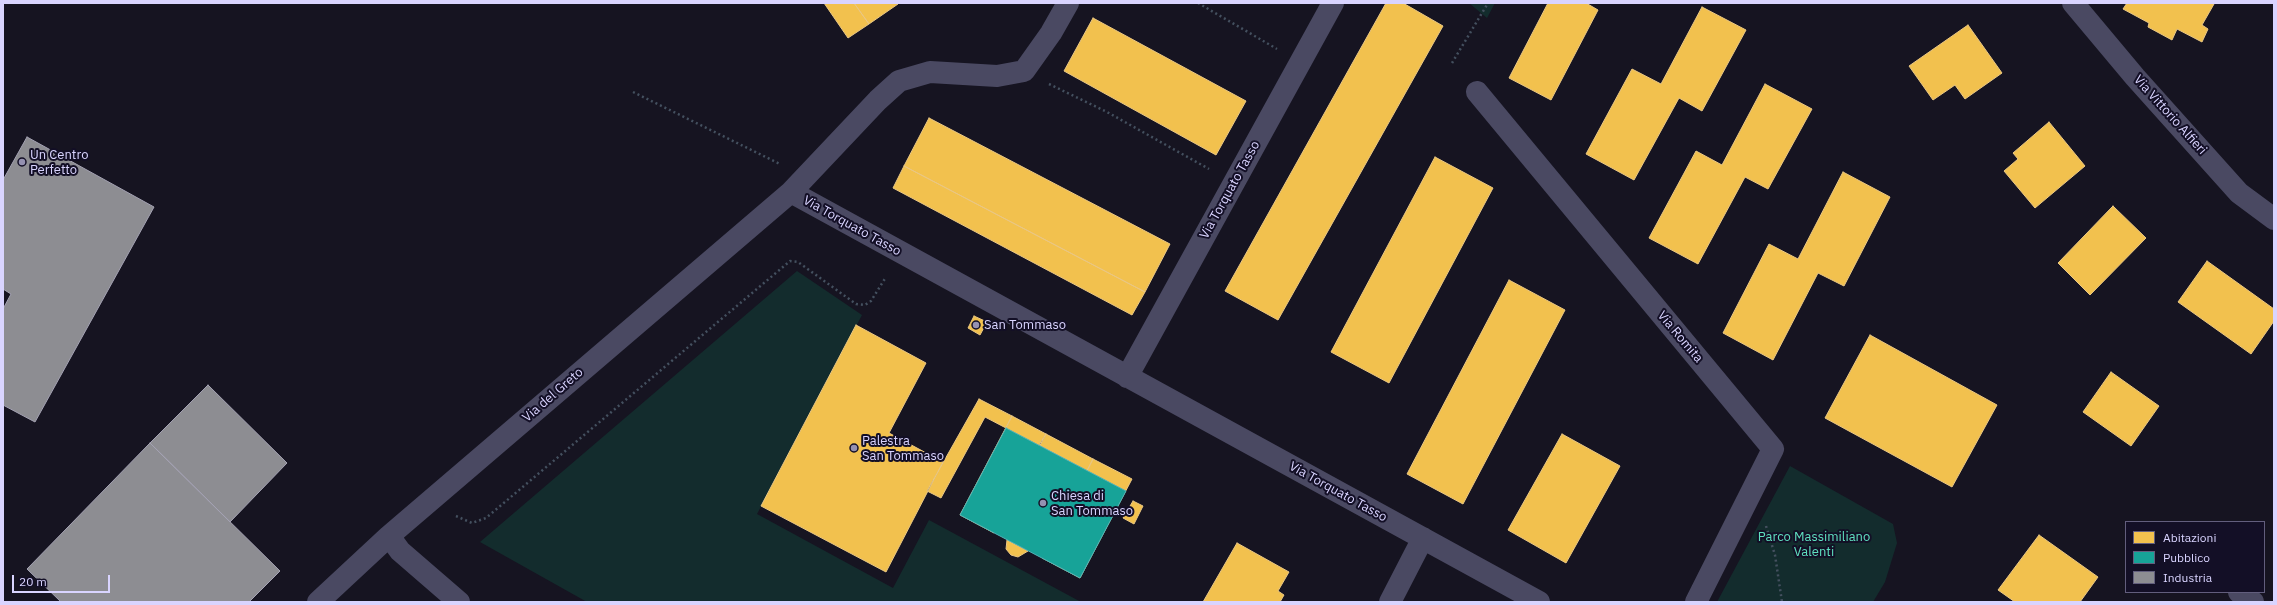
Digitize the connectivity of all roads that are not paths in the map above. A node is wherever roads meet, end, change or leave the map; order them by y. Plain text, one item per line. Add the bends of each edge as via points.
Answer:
1 (1068, 3) edge
2 (1333, 3) edge
3 (2073, 3) edge
4 (1477, 92) dead end
5 (791, 192) junction
6 (2274, 219) edge
7 (1127, 377) junction
8 (389, 536) junction
9 (1423, 538) junction
10 (2240, 593) edge
11 (318, 602) edge
12 (459, 602) edge
13 (1390, 602) edge
14 (1539, 602) edge
15 (1696, 602) edge
16 (2253, 602) edge

1 - 5 street, Via Torquato Tasso via 1051,33 1024,71 997,76 930,72 899,81
2 - 7 street, Via Torquato Tasso
3 - 6 street, Via Vittorio Alfieri via 2239,193
4 - 15 street, Via Romita via 1773,449
5 - 7 street, Via Torquato Tasso
5 - 8 street, Via del Greto
7 - 9 street, Via Torquato Tasso
8 - 11 street, Via del Greto
8 - 12 street via 400,551
9 - 13 street
9 - 14 street, Via Torquato Tasso
10 - 16 street

